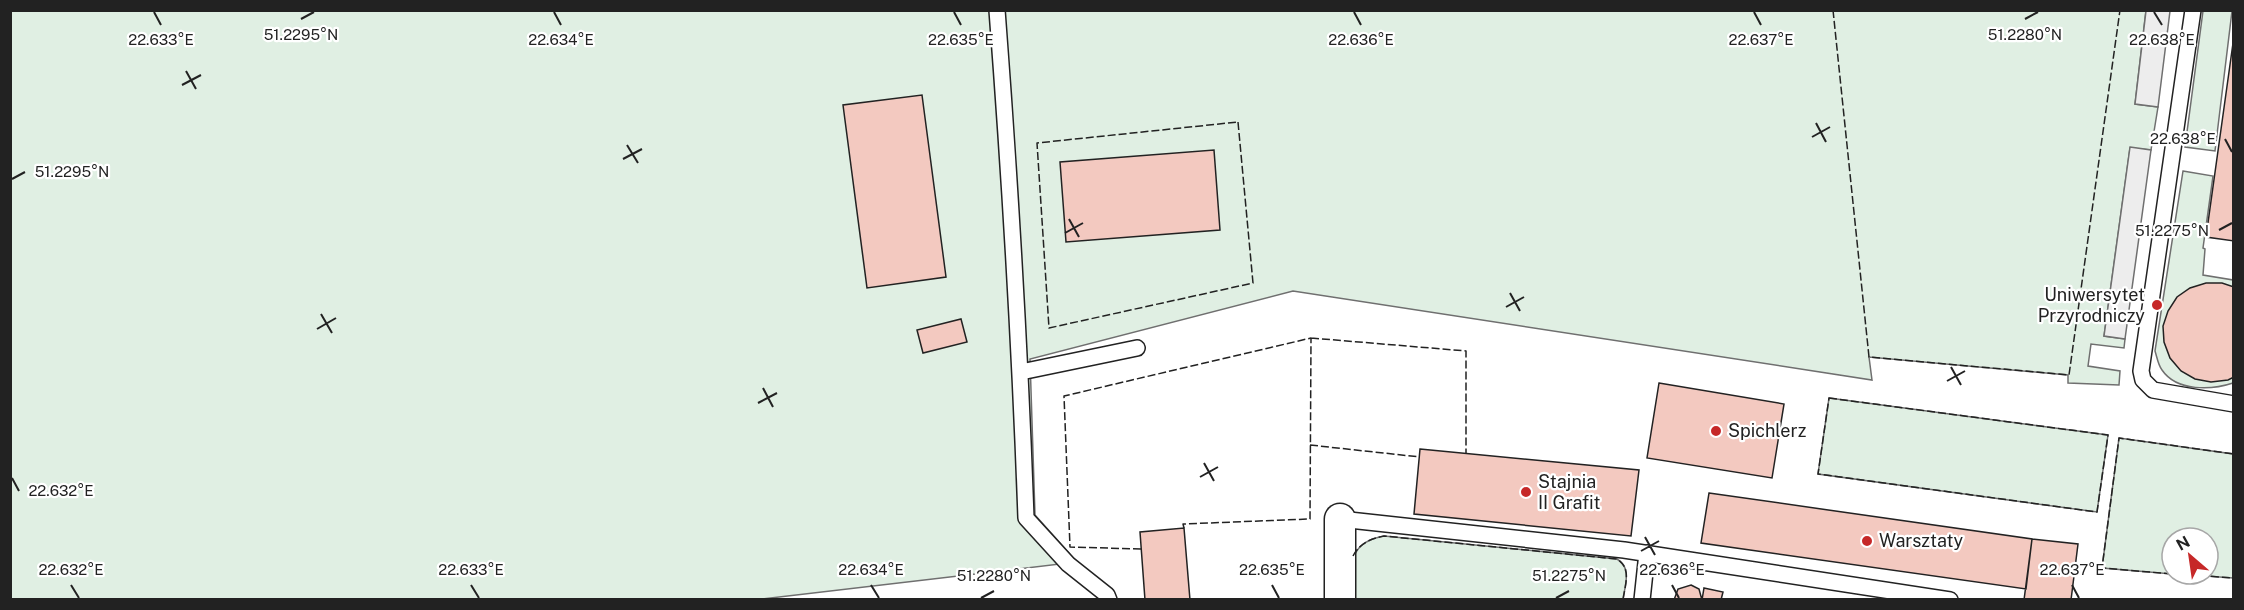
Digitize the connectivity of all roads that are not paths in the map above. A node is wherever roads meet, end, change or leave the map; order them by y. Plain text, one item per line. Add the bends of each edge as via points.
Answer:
1 (997, 10) edge
2 (2193, 10) edge
3 (1137, 348) dead end
4 (1021, 372) junction
5 (2234, 404) edge
6 (1340, 519) joint
7 (1647, 553) junction
8 (1109, 600) edge
9 (1340, 600) edge
10 (1642, 600) edge
11 (1950, 600) edge

1 - 4 lane
2 - 5 lane via 2141,371 2143,380 2154,390
3 - 4 lane
4 - 8 lane via 1026,518 1068,564
6 - 7 lane
6 - 9 street
7 - 10 lane
7 - 11 lane

